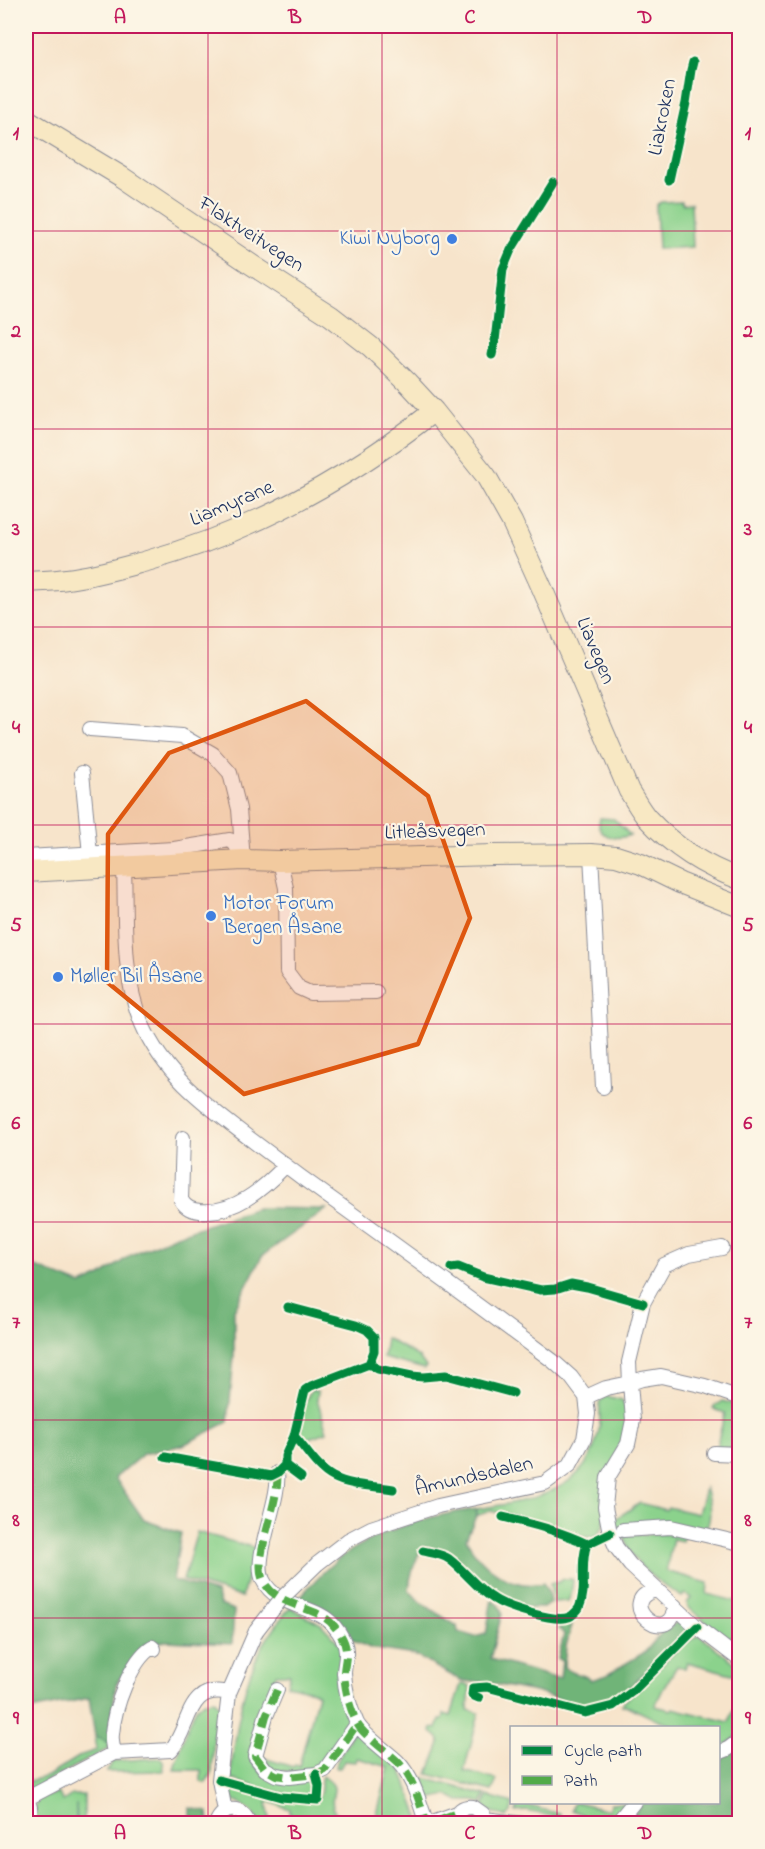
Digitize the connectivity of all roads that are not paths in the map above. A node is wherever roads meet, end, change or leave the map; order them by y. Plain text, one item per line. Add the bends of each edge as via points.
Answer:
1 (26, 119) edge
2 (434, 411) junction
3 (26, 582) edge
4 (90, 729) dead end
5 (82, 773) dead end
6 (90, 854) junction
7 (591, 854) junction
8 (26, 857) edge
9 (243, 860) junction
10 (280, 861) junction
11 (124, 867) junction
12 (26, 872) edge
13 (740, 879) edge
14 (740, 907) edge
15 (376, 992) dead end
16 (603, 1087) dead end
17 (183, 1138) dead end
18 (285, 1166) junction
19 (722, 1248) dead end
20 (630, 1383) junction
21 (586, 1397) junction
22 (740, 1398) edge
23 (714, 1452) dead end
24 (740, 1454) edge
25 (277, 1473) dead end
26 (623, 1530) dead end
27 (740, 1543) edge
28 (656, 1590) junction
29 (675, 1606) junction
30 (154, 1649) dead end
31 (740, 1660) edge
32 (277, 1690) dead end
33 (229, 1693) junction
34 (357, 1724) junction
35 (740, 1740) edge
36 (720, 1752) edge
37 (114, 1753) junction
38 (26, 1799) edge
39 (633, 1804) edge
40 (225, 1811) junction
41 (456, 1818) edge
42 (26, 1820) edge
43 (485, 1821) edge
44 (216, 1824) edge
45 (249, 1824) edge
46 (427, 1824) edge
47 (524, 1824) edge
48 (616, 1824) edge

1 - 2 main road, Flaktveitvegen via 122,177 331,316 370,346
2 - 3 main road, Liamyrane via 349,472 306,498 238,530 135,564 67,579
2 - 13 main road, Liavegen via 486,476 512,522 629,791 647,817 683,851
4 - 9 street via 182,736 213,754 230,773 239,809
5 - 6 street
6 - 8 street
6 - 9 street via 174,849 230,840
7 - 10 main road, Litleåsvegen
7 - 14 main road, Litleåsvegen via 641,864
7 - 16 street
9 - 10 main road, Litleåsvegen
9 - 11 main road, Litleåsvegen
10 - 15 street via 286,888 286,972 299,988 310,993
11 - 12 main road, Litleåsvegen
11 - 18 street via 128,970 134,1004 160,1059 207,1106
17 - 18 street via 181,1200 185,1207 194,1210 212,1212 234,1206 269,1183
18 - 21 street via 553,1361
19 - 20 street via 689,1254 664,1265 644,1303 629,1362
20 - 21 street
20 - 22 street via 660,1376
20 - 28 street via 633,1420 627,1444 608,1477 605,1507 616,1547
21 - 33 street, Åmundsdalen, bridge via 584,1439 570,1465 545,1483 394,1519 348,1540 317,1564 281,1599 256,1632
23 - 24 street
25 - 34 street via 260,1569 263,1581 293,1605 332,1623 343,1638 347,1695
26 - 27 street via 671,1527
28 - 29 street
28 - 29 street via 642,1599 640,1610 646,1620 662,1623 671,1617
29 - 31 street
30 - 37 street via 145,1652 128,1678 112,1734
32 - 34 street via 255,1756 276,1775 289,1777 325,1770
33 - 37 street via 207,1693 197,1698 171,1750
33 - 40 street, Åmundsdalen via 219,1780
34 - 46 street via 399,1763 411,1780
35 - 36 street
37 - 38 street
38 - 42 street via 30,1813
39 - 48 street
40 - 44 street
40 - 45 street via 241,1812
41 - 43 street via 464,1808 473,1807
41 - 46 street
43 - 47 street

